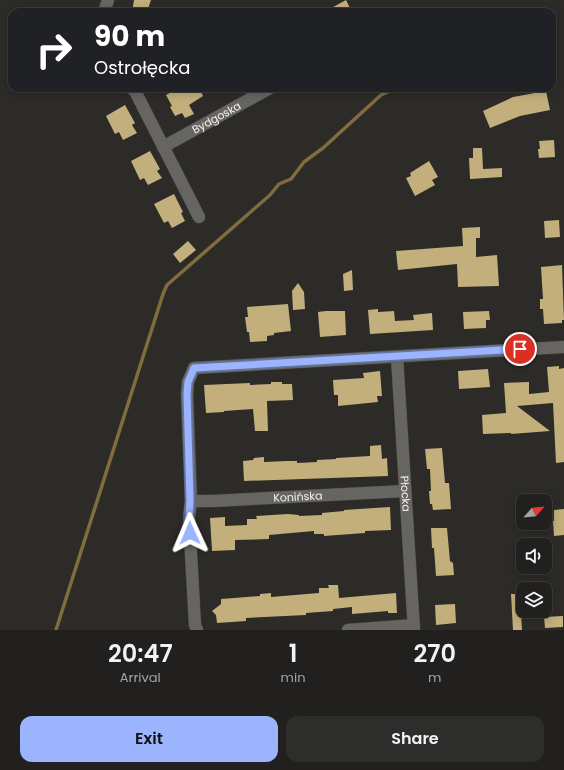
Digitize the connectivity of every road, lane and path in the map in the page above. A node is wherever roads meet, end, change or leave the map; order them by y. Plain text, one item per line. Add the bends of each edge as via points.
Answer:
1 (136, 92) edge
2 (263, 92) edge
3 (163, 147) junction
4 (199, 217) dead end
5 (564, 347) edge
6 (397, 357) junction
7 (405, 491) junction
8 (190, 501) junction
9 (414, 628) edge
10 (197, 630) edge
11 (348, 630) edge

1 - 3 street
2 - 3 street, Bydgoska
3 - 4 street
5 - 6 street
6 - 7 street, Płocka
6 - 8 street via 194,368 188,382 187,394
7 - 8 street, Konińska
7 - 9 street, Płocka
8 - 10 street
9 - 11 street

